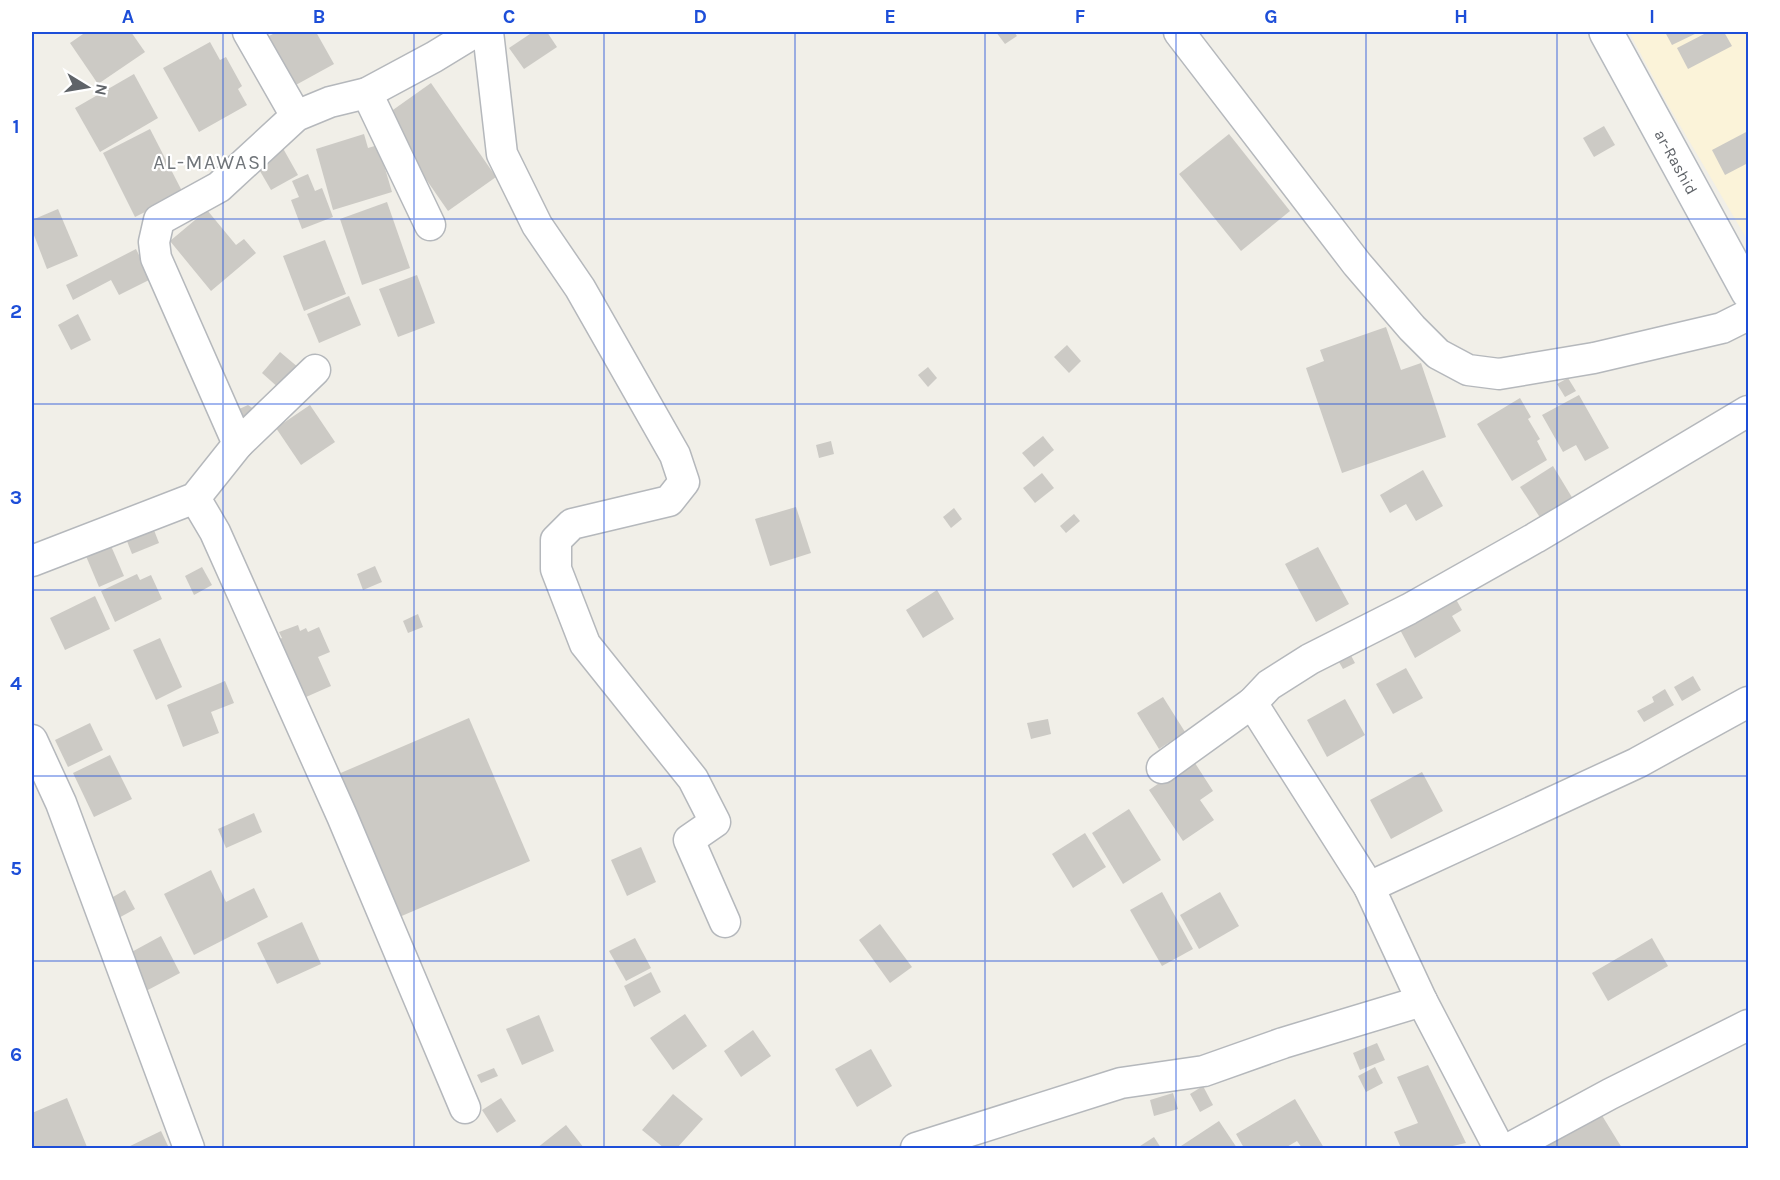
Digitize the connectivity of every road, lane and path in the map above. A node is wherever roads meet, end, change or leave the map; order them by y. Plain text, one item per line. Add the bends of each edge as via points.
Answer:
1 (248, 32) edge
2 (475, 32) edge
3 (488, 32) edge
4 (1179, 32) edge
5 (1606, 32) edge
6 (367, 93) junction
7 (296, 116) junction
8 (430, 225) dead end
9 (1749, 292) edge
10 (1749, 315) edge
11 (315, 370) dead end
12 (1749, 411) edge
13 (238, 444) junction
14 (195, 498) junction
15 (32, 561) edge
16 (1749, 702) edge
17 (1252, 703) junction
18 (32, 740) edge
19 (1162, 768) dead end
20 (1368, 887) junction
21 (725, 922) dead end
22 (1422, 1001) junction
23 (1749, 1025) edge
24 (465, 1108) dead end
25 (189, 1149) edge
26 (916, 1149) edge
27 (1499, 1149) edge
28 (1510, 1149) edge

1 - 7 street
2 - 6 street
3 - 21 street via 502,154 537,225 580,288 675,454 684,482 669,501 573,524 556,540 556,569 585,644 693,779 715,822 689,840
4 - 10 street via 1371,280 1438,354 1468,370 1499,374 1594,358 1722,328
5 - 9 main road, ar-Rashid
6 - 7 street
6 - 8 street
7 - 13 street via 219,187 159,220 154,242 156,258
11 - 13 street
12 - 17 street via 1526,543 1310,659 1269,685
13 - 14 street
14 - 15 street
14 - 24 street via 215,532 342,816
16 - 20 street via 1637,763
17 - 19 street
17 - 20 street
18 - 25 street via 61,802
20 - 22 street
22 - 26 street via 1204,1071 1121,1083
22 - 27 street
23 - 28 street

